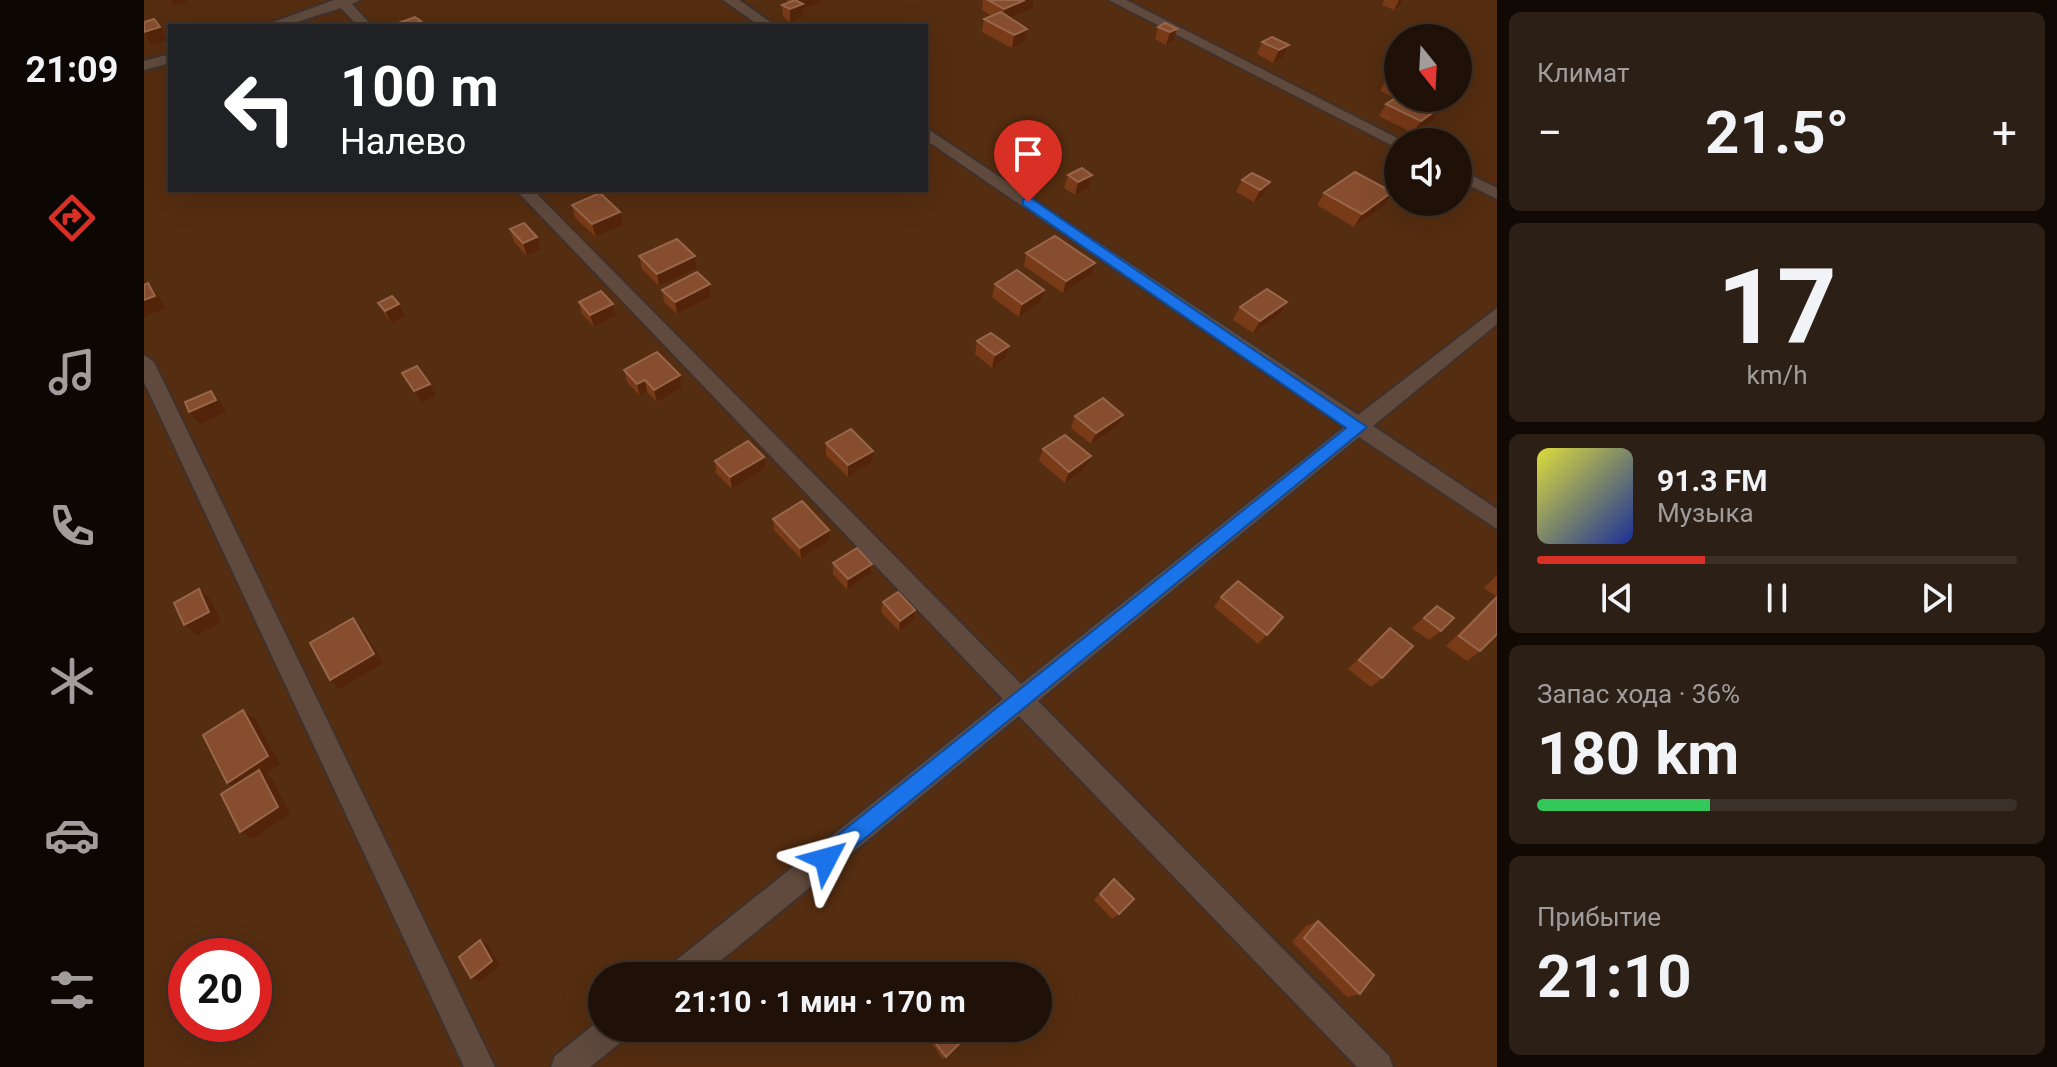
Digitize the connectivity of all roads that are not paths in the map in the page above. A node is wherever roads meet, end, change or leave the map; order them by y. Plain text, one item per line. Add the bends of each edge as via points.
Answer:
1 (730, 0) edge
2 (1116, 0) edge
3 (346, 1) edge
4 (276, 24) edge
5 (363, 24) edge
6 (766, 24) edge
7 (168, 59) edge
8 (144, 66) edge
9 (928, 134) edge
10 (1384, 136) edge
11 (1472, 181) edge
12 (526, 192) edge
13 (1497, 194) edge
14 (1497, 314) edge
15 (144, 362) edge
16 (1358, 427) junction
17 (1497, 520) edge
18 (1021, 703) junction
19 (697, 962) edge
20 (597, 1042) edge
21 (480, 1067) edge
22 (566, 1067) edge
23 (1378, 1067) edge

1 - 6 lane
2 - 10 lane
3 - 4 lane
3 - 5 lane
7 - 8 lane
9 - 16 lane
11 - 13 lane
12 - 18 lane
14 - 16 lane
15 - 21 lane
16 - 17 lane
16 - 18 lane
18 - 19 lane
18 - 23 lane
20 - 22 lane

